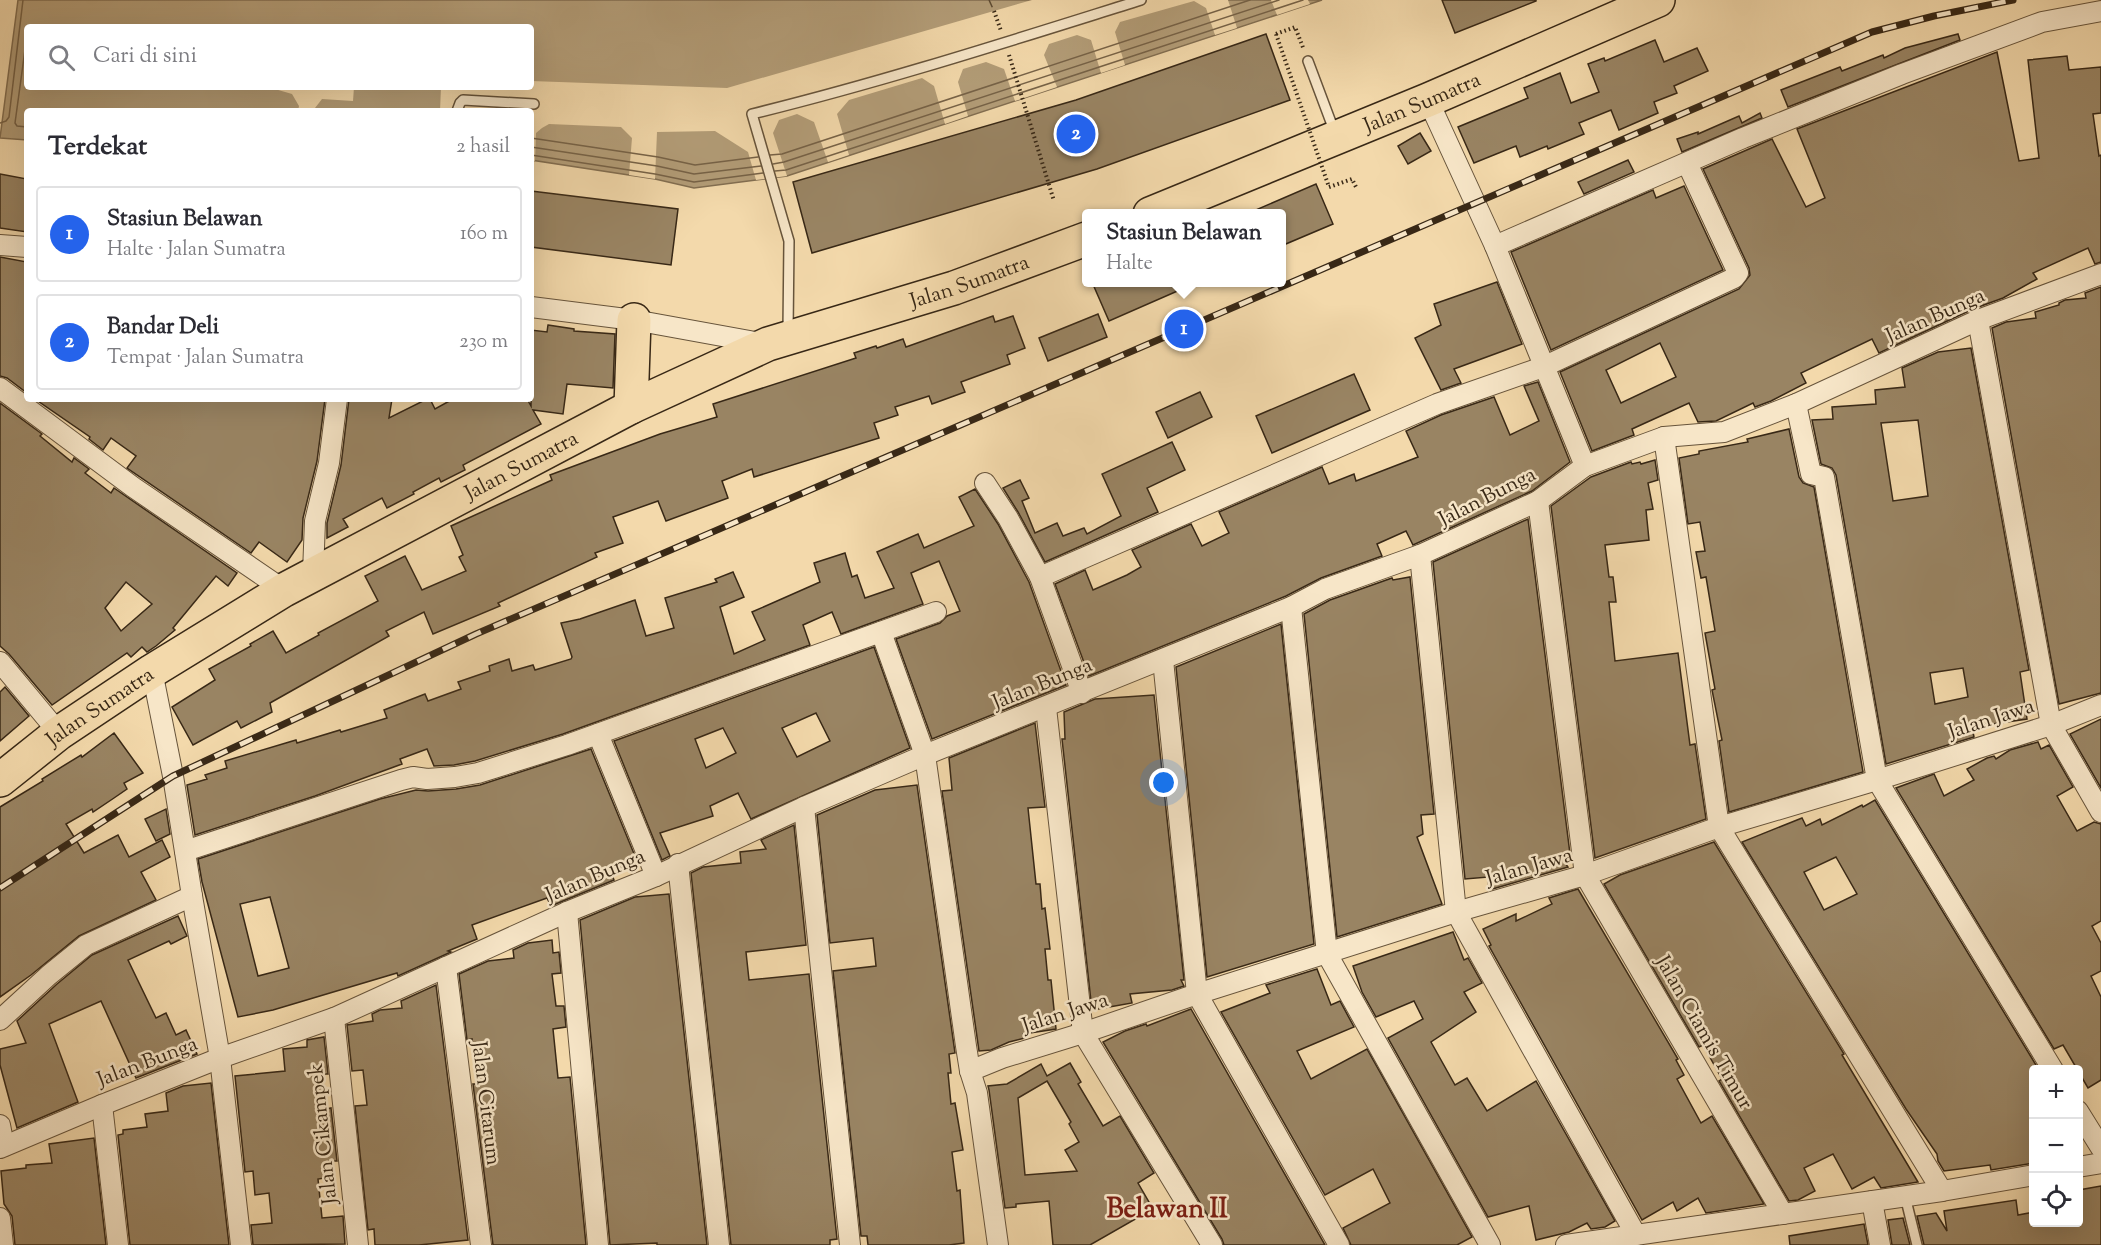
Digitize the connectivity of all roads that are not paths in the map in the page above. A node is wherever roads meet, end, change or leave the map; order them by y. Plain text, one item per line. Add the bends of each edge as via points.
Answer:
1 (1142, 0) edge
2 (1658, 0) edge
3 (2101, 11) edge
4 (1308, 61) road end
5 (1428, 100) junction
6 (534, 104) dead end
7 (458, 108) edge
8 (1337, 138) junction
9 (1687, 163) junction
10 (1160, 209) edge
11 (1082, 240) edge
12 (0, 244) edge
13 (1495, 246) junction
14 (24, 248) edge
15 (2101, 274) edge
16 (534, 307) edge
17 (634, 320) junction
18 (1978, 320) junction
19 (778, 341) junction
20 (1544, 367) junction
21 (0, 388) edge
22 (338, 402) edge
23 (1796, 404) junction
24 (631, 407) junction
25 (1664, 437) junction
26 (1585, 466) junction
27 (985, 483) dead end
28 (1538, 501) junction
29 (1420, 555) junction
30 (313, 573) junction
31 (1040, 577) junction
32 (284, 590) junction
33 (1291, 607) junction
34 (936, 612) dead end
35 (881, 632) junction
36 (1163, 660) junction
37 (0, 662) edge
38 (152, 671) junction
39 (1082, 693) junction
40 (2101, 705) edge
41 (1046, 708) junction
42 (2051, 725) junction
43 (59, 734) junction
44 (598, 734) junction
45 (925, 755) junction
46 (0, 780) edge
47 (1877, 780) junction
48 (804, 807) junction
49 (2101, 812) edge
50 (1719, 827) junction
51 (185, 851) junction
52 (678, 864) junction
53 (1585, 875) junction
54 (656, 876) junction
55 (192, 896) junction
56 (567, 912) junction
57 (1456, 912) junction
58 (1327, 954) junction
59 (446, 967) junction
60 (1197, 994) junction
61 (334, 1018) junction
62 (0, 1020) edge
63 (1083, 1033) junction
64 (220, 1058) junction
65 (2050, 1065) edge
66 (970, 1071) junction
67 (102, 1105) junction
68 (2083, 1118) edge
69 (0, 1125) edge
70 (2, 1147) edge
71 (2101, 1148) edge
72 (2101, 1163) edge
73 (2083, 1166) edge
74 (2029, 1176) edge
75 (1942, 1191) junction
76 (1905, 1196) junction
77 (1872, 1201) junction
78 (1783, 1214) junction
79 (0, 1218) edge
80 (1636, 1235) junction
81 (3, 1245) edge
82 (118, 1245) edge
83 (241, 1245) edge
84 (358, 1245) edge
85 (481, 1245) edge
86 (598, 1245) edge
87 (719, 1245) edge
88 (850, 1245) edge
89 (998, 1245) edge
90 (1212, 1245) edge
91 (1339, 1245) edge
92 (1490, 1245) edge
93 (1566, 1245) edge
94 (1880, 1245) edge
95 (1917, 1245) edge

1 - 19 lane via 752,114 789,241
2 - 5 highway, Jalan Sumatra
3 - 9 street via 2031,26
4 - 8 lane
5 - 8 highway, Jalan Sumatra
5 - 13 street
6 - 7 lane via 464,100
8 - 10 highway, Jalan Sumatra
9 - 13 street
9 - 20 street via 1738,275
11 - 19 highway, Jalan Sumatra via 954,288
12 - 14 street
13 - 20 street
15 - 18 street, Jalan Bunga
16 - 17 street
17 - 19 street
17 - 24 highway
18 - 23 street, Jalan Bunga
18 - 42 street
19 - 24 highway, Jalan Sumatra
20 - 26 street
20 - 31 street via 1437,404
21 - 32 street via 133,487
22 - 30 street via 315,521
23 - 25 street, Jalan Bunga via 1724,432
23 - 47 street via 1811,474 1824,477
24 - 30 highway, Jalan Sumatra
25 - 26 street, Jalan Bunga
25 - 50 street
26 - 28 street, Jalan Bunga
27 - 31 street
28 - 29 street, Jalan Bunga
28 - 53 street
29 - 33 street, Jalan Bunga via 1325,589
29 - 57 street
30 - 32 highway, Jalan Sumatra
31 - 39 street
32 - 38 highway, Jalan Sumatra
33 - 36 street, Jalan Bunga
33 - 58 street
34 - 35 street
35 - 44 street
35 - 45 street
36 - 39 street, Jalan Bunga
36 - 60 street
37 - 43 street
38 - 43 highway, Jalan Sumatra
38 - 51 street
39 - 41 street, Jalan Bunga
40 - 42 street, Jalan Jawa
41 - 45 street, Jalan Bunga
41 - 63 street
42 - 47 street, Jalan Jawa
42 - 49 street
43 - 46 highway, Jalan Sumatra
44 - 51 street via 478,773 401,780
44 - 54 street
45 - 48 street, Jalan Bunga
45 - 66 street
47 - 50 street, Jalan Jawa
47 - 65 street
48 - 52 street, Jalan Bunga
48 - 88 street
50 - 53 street, Jalan Jawa
50 - 75 street
51 - 55 street
52 - 54 street, Jalan Bunga
52 - 87 street
53 - 57 street, Jalan Jawa
53 - 78 street, Jalan Ciamis Timur
54 - 56 street, Jalan Bunga
55 - 62 street via 86,945
55 - 64 street
56 - 59 street, Jalan Bunga
56 - 86 street
57 - 58 street, Jalan Jawa
57 - 80 street
58 - 60 street, Jalan Jawa
58 - 92 street
59 - 61 street, Jalan Bunga
59 - 85 street, Jalan Citarum
60 - 63 street, Jalan Jawa
60 - 91 street
61 - 64 street, Jalan Bunga
61 - 84 street, Jalan Cikampek
63 - 66 street, Jalan Jawa
63 - 90 street
64 - 67 street, Jalan Bunga
64 - 83 street
66 - 89 street via 977,1093
67 - 70 street, Jalan Bunga
67 - 82 street
68 - 71 street
69 - 70 street
72 - 73 street
74 - 75 street
75 - 76 street
76 - 77 street
76 - 95 lane
77 - 78 street
77 - 94 street
78 - 80 street
79 - 81 street
80 - 93 street

